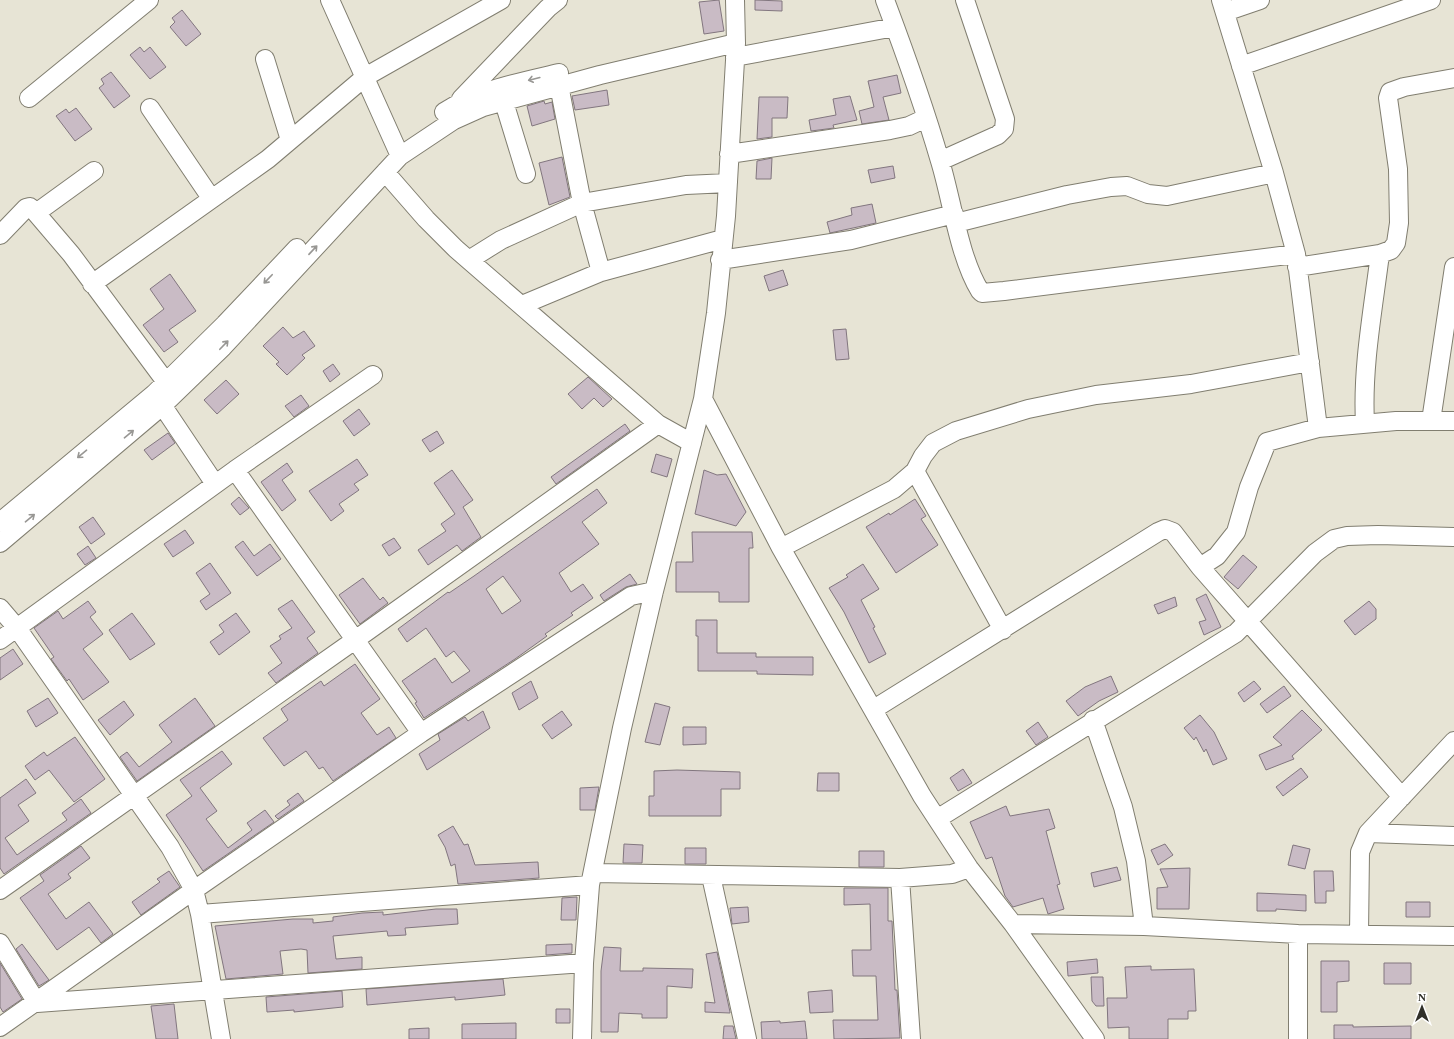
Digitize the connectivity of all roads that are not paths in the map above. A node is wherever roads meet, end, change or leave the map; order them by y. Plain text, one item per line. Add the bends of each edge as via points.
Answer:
1 (149, 0) edge
2 (330, 0) edge
3 (501, 0) edge
4 (558, 0) edge
5 (735, 0) edge
6 (885, 0) edge
7 (965, 0) edge
8 (1260, 0) edge
9 (1431, 0) edge
10 (1223, 6) edge
11 (895, 27) junction
12 (735, 44) junction
13 (265, 59) dead end
14 (1241, 66) junction
15 (365, 77) junction
16 (1454, 78) edge
17 (558, 80) junction
18 (502, 94) junction
19 (28, 98) dead end
20 (454, 106) junction
21 (150, 108) dead end
22 (926, 118) junction
23 (290, 140) junction
24 (398, 150) junction
25 (729, 154) junction
26 (940, 161) junction
27 (94, 171) dead end
28 (385, 172) junction
29 (1274, 173) junction
30 (526, 174) dead end
31 (728, 183) junction
32 (211, 198) junction
33 (582, 204) junction
34 (36, 213) junction
35 (955, 219) junction
36 (0, 235) edge
37 (723, 239) junction
38 (1380, 254) junction
39 (469, 260) junction
40 (720, 260) junction
41 (1296, 260) junction
42 (1454, 267) edge
43 (601, 272) junction
44 (92, 284) junction
45 (522, 305) junction
46 (1310, 362) junction
47 (373, 375) dead end
48 (161, 394) junction
49 (703, 399) junction
50 (1454, 420) edge
51 (1431, 421) junction
52 (1364, 423) junction
53 (658, 424) junction
54 (1318, 428) junction
55 (692, 443) junction
56 (235, 470) junction
57 (915, 471) junction
58 (215, 484) junction
59 (0, 522) edge
60 (1454, 537) edge
61 (0, 543) edge
62 (781, 548) junction
63 (1200, 567) junction
64 (654, 591) junction
65 (0, 608) edge
66 (1248, 621) junction
67 (16, 628) junction
68 (1002, 630) junction
69 (0, 640) edge
70 (355, 640) junction
71 (874, 709) junction
72 (1093, 720) junction
73 (421, 733) junction
74 (1454, 741) edge
75 (133, 794) junction
76 (1402, 797) junction
77 (937, 819) junction
78 (1368, 833) junction
79 (1454, 836) edge
80 (969, 868) junction
81 (711, 876) junction
82 (900, 878) junction
83 (592, 880) junction
84 (0, 890) edge
85 (194, 890) junction
86 (200, 914) junction
87 (1013, 924) junction
88 (1144, 926) junction
89 (1298, 934) junction
90 (1358, 934) junction
91 (1454, 936) edge
92 (0, 943) edge
93 (584, 963) junction
94 (212, 991) junction
95 (37, 1003) junction
96 (0, 1027) edge
97 (221, 1039) edge
98 (582, 1039) edge
99 (747, 1039) edge
100 (911, 1039) edge
101 (1095, 1039) edge
102 (1298, 1039) edge

1 - 19 street
2 - 15 street
3 - 15 street
4 - 20 street
5 - 12 street
6 - 11 street
7 - 26 street via 1005,118 1004,129 998,135
8 - 10 street
9 - 14 street
10 - 14 street
11 - 12 street
11 - 22 street
12 - 17 street
12 - 25 street
13 - 23 street
14 - 29 street
15 - 23 street
15 - 24 street
16 - 38 street via 1390,92 1388,98 1398,169 1399,223 1396,243 1391,250
17 - 18 street
17 - 33 street
18 - 20 street via 483,93
18 - 24 street
18 - 30 street
20 - 24 street
21 - 32 street
22 - 25 street via 909,126 890,130
22 - 26 street
23 - 32 street via 268,159
24 - 28 street
24 -> 48 street via 225,324
25 - 31 street
26 - 35 street
27 - 34 street
28 - 39 street via 426,219
48 -> 28 street via 223,346
29 - 35 street via 1167,196 1148,194 1127,186 1111,187
29 - 41 street
31 - 33 street via 686,185
31 - 37 street
32 - 44 street
33 - 39 street via 500,240
33 - 43 street
34 - 36 street via 30,207 26,208
34 - 44 street
35 - 40 street via 850,240
35 - 41 street via 971,273 982,292
37 - 40 street
37 - 43 street
38 - 41 street
38 - 52 street via 1366,362
39 - 45 street
40 - 49 street via 716,313
41 - 46 street
42 - 51 street
43 - 45 street
44 - 48 street
45 - 53 street
46 - 54 street
46 - 57 street via 1191,384 1096,395 1028,409 956,431 933,443
47 - 56 street
48 - 58 street
48 -> 59 street
61 -> 48 street
49 - 55 street
49 - 62 street
50 - 51 street
51 - 52 street
52 - 54 street
53 - 55 street
53 - 70 street
54 - 63 street via 1267,442 1249,487 1236,532 1217,556
55 - 64 street
56 - 58 street
56 - 70 street
57 - 62 street via 876,499
57 - 68 street
58 - 67 street
60 - 66 street via 1378,535 1347,536 1334,540 1315,553
62 - 71 street
63 - 66 street
63 - 68 street via 1173,532 1165,529
64 - 73 street via 631,596
64 - 83 street via 622,728
65 - 67 street
66 - 72 street via 1236,633
66 - 76 street
67 - 69 street
67 - 75 street
68 - 71 street
70 - 73 street
70 - 75 street
71 - 77 street
72 - 77 street
72 - 88 street via 1123,807 1136,861
73 - 85 street
74 - 76 street
75 - 84 street
75 - 85 street via 170,847
76 - 78 street
77 - 80 street
78 - 79 street
78 - 90 street via 1360,852
80 - 82 street via 952,874
80 - 87 street
81 - 82 street
81 - 83 street
81 - 99 street
82 - 100 street
83 - 86 street
83 - 93 street
85 - 86 street
85 - 95 street
86 - 94 street
87 - 88 street
87 - 101 street
88 - 89 street
89 - 90 street
89 - 102 street
90 - 91 street
92 - 95 street
93 - 94 street
93 - 98 street
94 - 95 street
94 - 97 street
95 - 96 street

